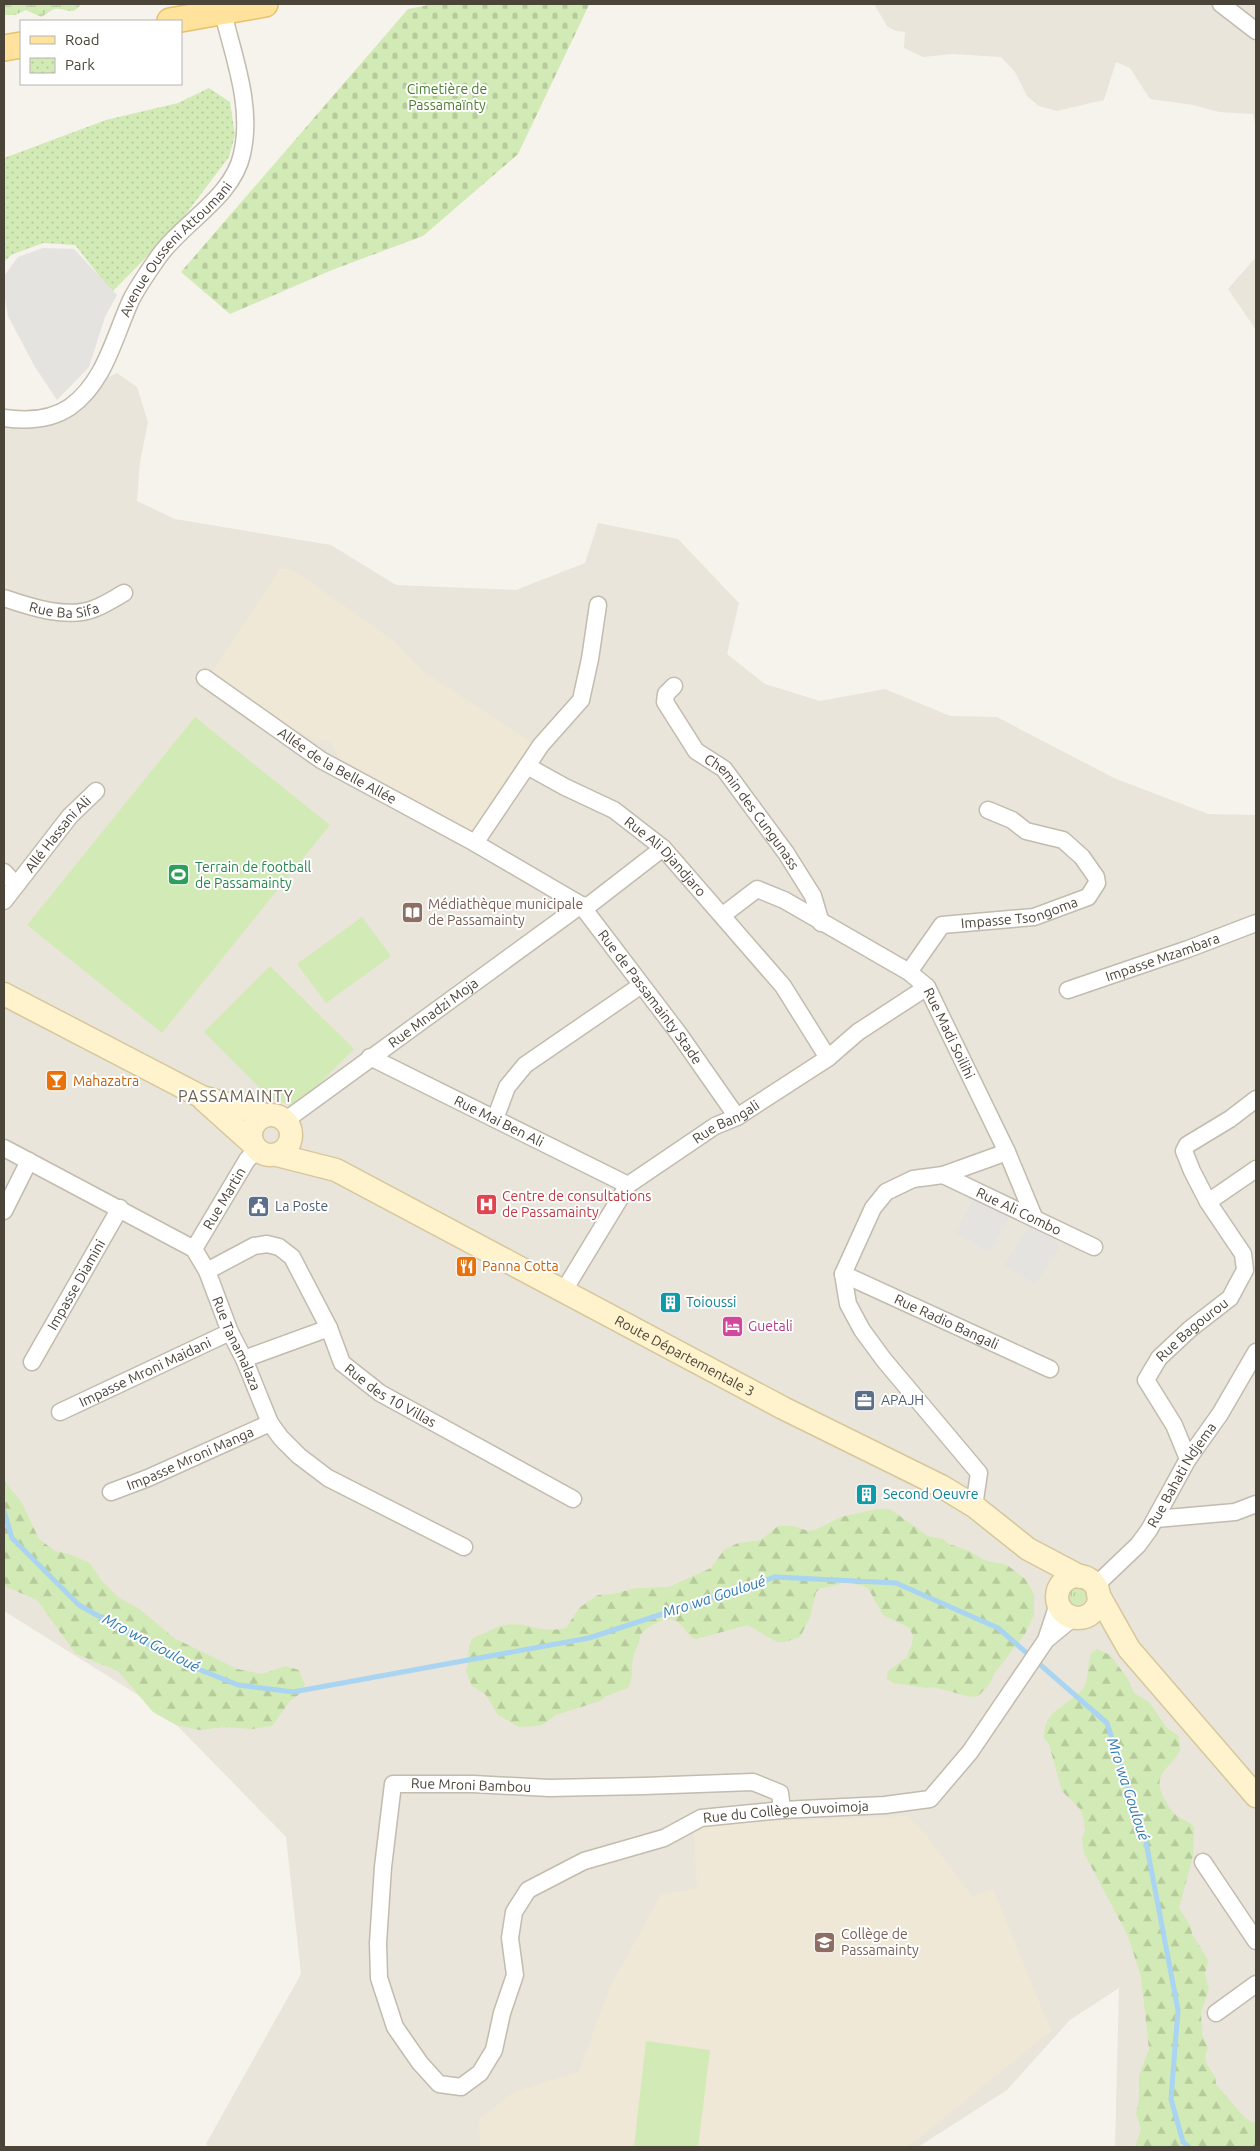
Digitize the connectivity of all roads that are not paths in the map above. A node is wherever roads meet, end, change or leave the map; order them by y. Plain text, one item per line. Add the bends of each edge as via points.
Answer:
1 (265, 4) edge
2 (1221, 4) edge
3 (224, 13) junction
4 (177, 20) edge
5 (1256, 31) edge
6 (20, 45) edge
7 (4, 48) edge
8 (4, 418) edge
9 (124, 593) dead end
10 (4, 598) edge
11 (598, 605) dead end
12 (205, 678) dead end
13 (674, 686) dead end
14 (527, 766) junction
15 (96, 791) dead end
16 (988, 810) dead end
17 (475, 843) junction
18 (663, 848) junction
19 (4, 872) edge
20 (16, 885) junction
21 (4, 901) edge
22 (581, 905) junction
23 (722, 915) junction
24 (821, 923) junction
25 (1256, 923) edge
26 (909, 972) junction
27 (640, 986) junction
28 (927, 986) junction
29 (1068, 990) dead end
30 (4, 994) edge
31 (370, 1057) junction
32 (828, 1058) junction
33 (202, 1097) junction
34 (1256, 1099) edge
35 (737, 1117) junction
36 (495, 1119) junction
37 (281, 1122) junction
38 (4, 1148) edge
39 (262, 1149) junction
40 (1007, 1152) junction
41 (29, 1161) junction
42 (1256, 1169) edge
43 (336, 1170) junction
44 (943, 1175) junction
45 (628, 1185) junction
46 (1208, 1202) junction
47 (120, 1208) junction
48 (4, 1210) edge
49 (1034, 1218) junction
50 (1094, 1247) dead end
51 (194, 1249) junction
52 (207, 1271) junction
53 (843, 1274) junction
54 (563, 1292) junction
55 (328, 1328) junction
56 (230, 1332) junction
57 (1256, 1352) edge
58 (244, 1359) junction
59 (32, 1362) dead end
60 (1050, 1369) dead end
61 (60, 1412) dead end
62 (270, 1423) junction
63 (1188, 1459) junction
64 (111, 1492) dead end
65 (573, 1500) dead end
66 (1256, 1504) edge
67 (974, 1506) junction
68 (1156, 1519) junction
69 (464, 1547) dead end
70 (1028, 1549) junction
71 (1092, 1586) junction
72 (1067, 1608) junction
73 (1129, 1649) junction
74 (1256, 1796) edge
75 (782, 1810) junction
76 (1203, 1862) dead end
77 (1256, 1941) edge
78 (1256, 1984) edge
79 (1216, 2013) dead end
80 (461, 2087) joint

1 - 3 main road
2 - 5 street
3 - 4 main road
3 - 8 street, Avenue Ousseni Attoumani via 244,112 242,156 232,178 158,256 132,298 94,384 70,407 56,414 43,418
6 - 7 main road
9 - 10 street, Rue Ba Sifa via 95,609 78,613 39,610
11 - 14 street via 581,700
12 - 17 street, Allée de la Belle Allée via 321,760
13 - 24 street, Chemin des Cungunass via 666,694 665,702 696,751 724,769 786,853 813,896
14 - 17 street
14 - 18 street, Rue Ali Djandjaro via 614,810
15 - 20 street, Allé Hassani Ali via 70,816
16 - 26 street, Impasse Tsongoma via 1012,820 1026,832 1063,840 1082,857 1097,883 1088,897 1034,917 942,926
17 - 22 street, Rue de Passamainty Stade
18 - 22 street, Rue Mnadzi Moja via 588,906
18 - 23 street, Rue Ali Djandjaro
19 - 20 street
20 - 21 street, Allé Hassani Ali
22 - 27 street, Rue de Passamainty Stade
22 - 31 street, Rue Mnadzi Moja
23 - 24 street, Rue Madi Soilihi via 756,889 784,900
23 - 32 street, Rue Ali Djandjaro via 783,986
24 - 26 street, Rue Madi Soilihi
25 - 29 street, Impasse Mzambara
26 - 28 street, Rue Madi Soilihi
27 - 35 street, Rue de Passamainty Stade via 679,1034
27 - 36 street via 525,1065 507,1087
28 - 32 street, Rue Bangali via 858,1032
28 - 40 street, Rue Madi Soilihi
30 - 33 main road, Route Départementale 3
31 - 36 street, Rue Mai Ben Ali
31 - 37 street, Rue Mnadzi Moja
32 - 35 street, Rue Bangali
33 - 37 main road, Route Départementale 3
33 - 39 main road, Route Départementale 3
34 - 46 street via 1187,1145 1184,1152
35 - 45 street, Rue Bangali via 715,1126
36 - 45 street, Rue Mai Ben Ali
37 - 39 main road via 288,1146
37 - 39 main road via 254,1123 251,1130
37 - 43 main road, Route Départementale 3
38 - 41 street
39 - 43 main road, Route Départementale 3
39 - 51 street, Rue Martin via 246,1160
40 - 44 street
40 - 49 street, Rue Madi Soilihi
41 - 47 street
41 - 48 street
42 - 46 street
43 - 54 main road, Route Départementale 3
44 - 49 street, Rue Ali Combo
44 - 53 street via 913,1179 886,1192 874,1208
45 - 54 street, Rue Bangali
46 - 63 street, Rue Bagourou via 1243,1254 1244,1270 1230,1298 1159,1358 1146,1380 1174,1425
47 - 51 street
47 - 59 street, Impasse Diamini
49 - 50 street, Rue Ali Combo
51 - 52 street, Rue Tanamalaza
52 - 55 street, Rue des 10 Villas via 254,1246 279,1246 292,1257
52 - 56 street, Rue Tanamalaza
53 - 60 street, Rue Radio Bangali
53 - 67 street via 848,1304 862,1330 979,1473
54 - 67 main road, Route Départementale 3
55 - 58 street
55 - 65 street, Rue des 10 Villas via 342,1363 380,1392
56 - 58 street, Rue Tanamalaza
56 - 61 street, Impasse Mroni Maidani
57 - 63 street, Rue Bahati Ndjema via 1220,1414
58 - 62 street, Rue Tanamalaza
62 - 64 street, Impasse Mroni Manga
62 - 69 street, Rue Tanamalaza via 299,1456 328,1478
63 - 68 street, Rue Bahati Ndjema
66 - 68 street via 1235,1512
67 - 70 main road, Route Départementale 3
68 - 71 street, Rue Bahati Ndjema via 1138,1545
70 - 71 main road, Route Départementale 3
70 - 72 main road, Route Départementale 3
71 - 72 main road via 1096,1607 1086,1616
71 - 72 main road via 1069,1578 1059,1587
71 - 73 main road, Route Départementale 3
72 - 73 main road, Route Départementale 3
72 - 75 street, Rue du Collège Ouvoimoja via 970,1752 930,1799 886,1805
73 - 74 main road, Route Départementale 3
75 - 80 street, Rue du Collège Ouvoimoja via 701,1818 664,1838 584,1861 528,1890 514,1912 510,1938 515,1976 494,2050 480,2073
75 - 80 street, Rue Mroni Bambou via 780,1792 753,1782 549,1788 393,1784 382,1886 379,1978 395,2027 420,2063 439,2084
76 - 77 street
78 - 79 street

